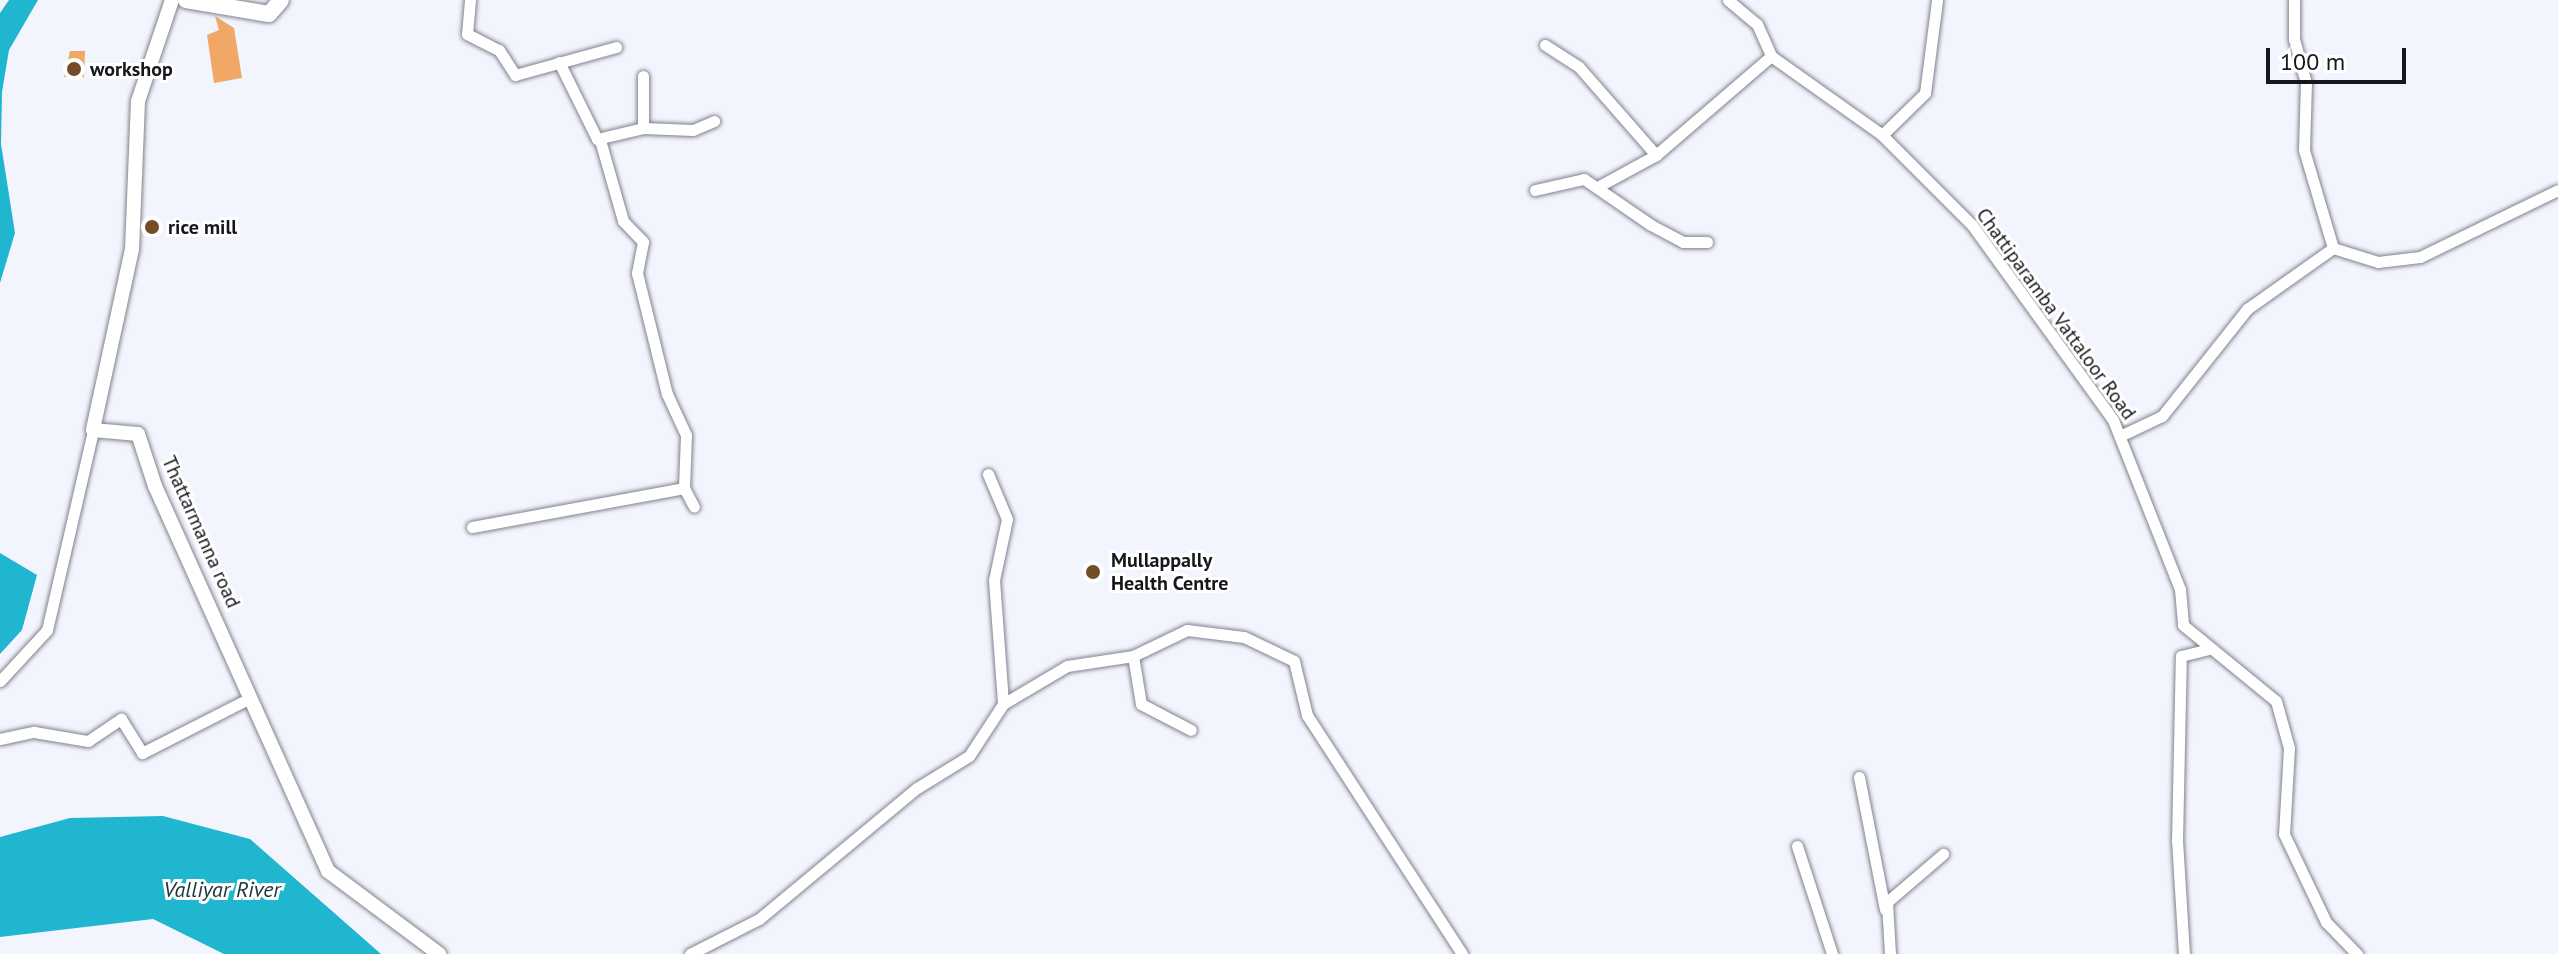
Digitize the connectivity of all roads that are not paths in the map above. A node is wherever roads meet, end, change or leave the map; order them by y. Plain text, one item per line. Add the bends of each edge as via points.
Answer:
1 (172, 0) edge
2 (186, 0) edge
3 (281, 0) edge
4 (470, 0) edge
5 (1728, 0) edge
6 (1937, 0) edge
7 (2294, 0) edge
8 (1545, 45) dead end
9 (616, 47) dead end
10 (1771, 56) junction
11 (559, 62) junction
12 (643, 76) dead end
13 (714, 121) dead end
14 (643, 128) junction
15 (1882, 135) junction
16 (600, 140) junction
17 (1656, 155) junction
18 (1601, 185) junction
19 (1535, 190) dead end
20 (2558, 190) edge
21 (1707, 242) dead end
22 (2333, 248) junction
23 (93, 430) junction
24 (2122, 435) junction
25 (988, 474) dead end
26 (684, 488) junction
27 (694, 507) dead end
28 (472, 527) dead end
29 (2211, 649) junction
30 (1133, 656) junction
31 (0, 681) edge
32 (250, 698) junction
33 (1003, 704) junction
34 (1191, 730) dead end
35 (0, 739) edge
36 (1859, 777) dead end
37 (1797, 846) dead end
38 (1943, 854) dead end
39 (1885, 909) junction
40 (439, 954) edge
41 (690, 954) edge
42 (1462, 954) edge
43 (1832, 954) edge
44 (1890, 954) edge
45 (2184, 954) edge
46 (2357, 954) edge

1 - 23 street via 138,101 132,249
2 - 3 main road via 269,14
4 - 11 street via 467,34 499,50 510,72
5 - 10 street via 1767,39
6 - 15 street via 1925,93
7 - 22 street via 2294,39 2306,83 2304,150
8 - 17 street via 1579,67
9 - 11 street
10 - 15 street, Chattiparamba Vattaloor Road
10 - 17 street
11 - 16 street
12 - 14 street
13 - 14 street via 669,134
14 - 16 street
15 - 24 street, Chattiparamba Vattaloor Road via 1972,225
16 - 26 street via 623,221 643,242 637,273 667,394 686,435
17 - 18 street
18 - 19 street via 1568,177 1564,188
18 - 21 street via 1651,225 1683,242
20 - 22 street via 2420,257 2378,262
22 - 24 street via 2247,309 2162,416
23 - 31 street via 47,630
23 - 32 street, Thattarmanna road via 138,434
24 - 29 street, Chattiparamba Vattaloor Road via 2180,589 2183,625
25 - 33 street via 1007,519 994,580
26 - 27 street
26 - 28 street
29 - 45 street via 2181,656 2177,841
29 - 46 street, Chattiparamba Vattaloor Road via 2254,676 2276,701 2289,748 2284,834 2326,922
30 - 33 street via 1067,666
30 - 34 street via 1141,704
30 - 42 street via 1187,630 1244,637 1294,661 1307,715
32 - 35 street via 142,753 121,719 88,741 34,732
32 - 40 street, Thattarmanna road via 328,871
33 - 41 street via 969,756 917,788 759,919
36 - 39 street
37 - 43 street
38 - 39 street
39 - 44 street

